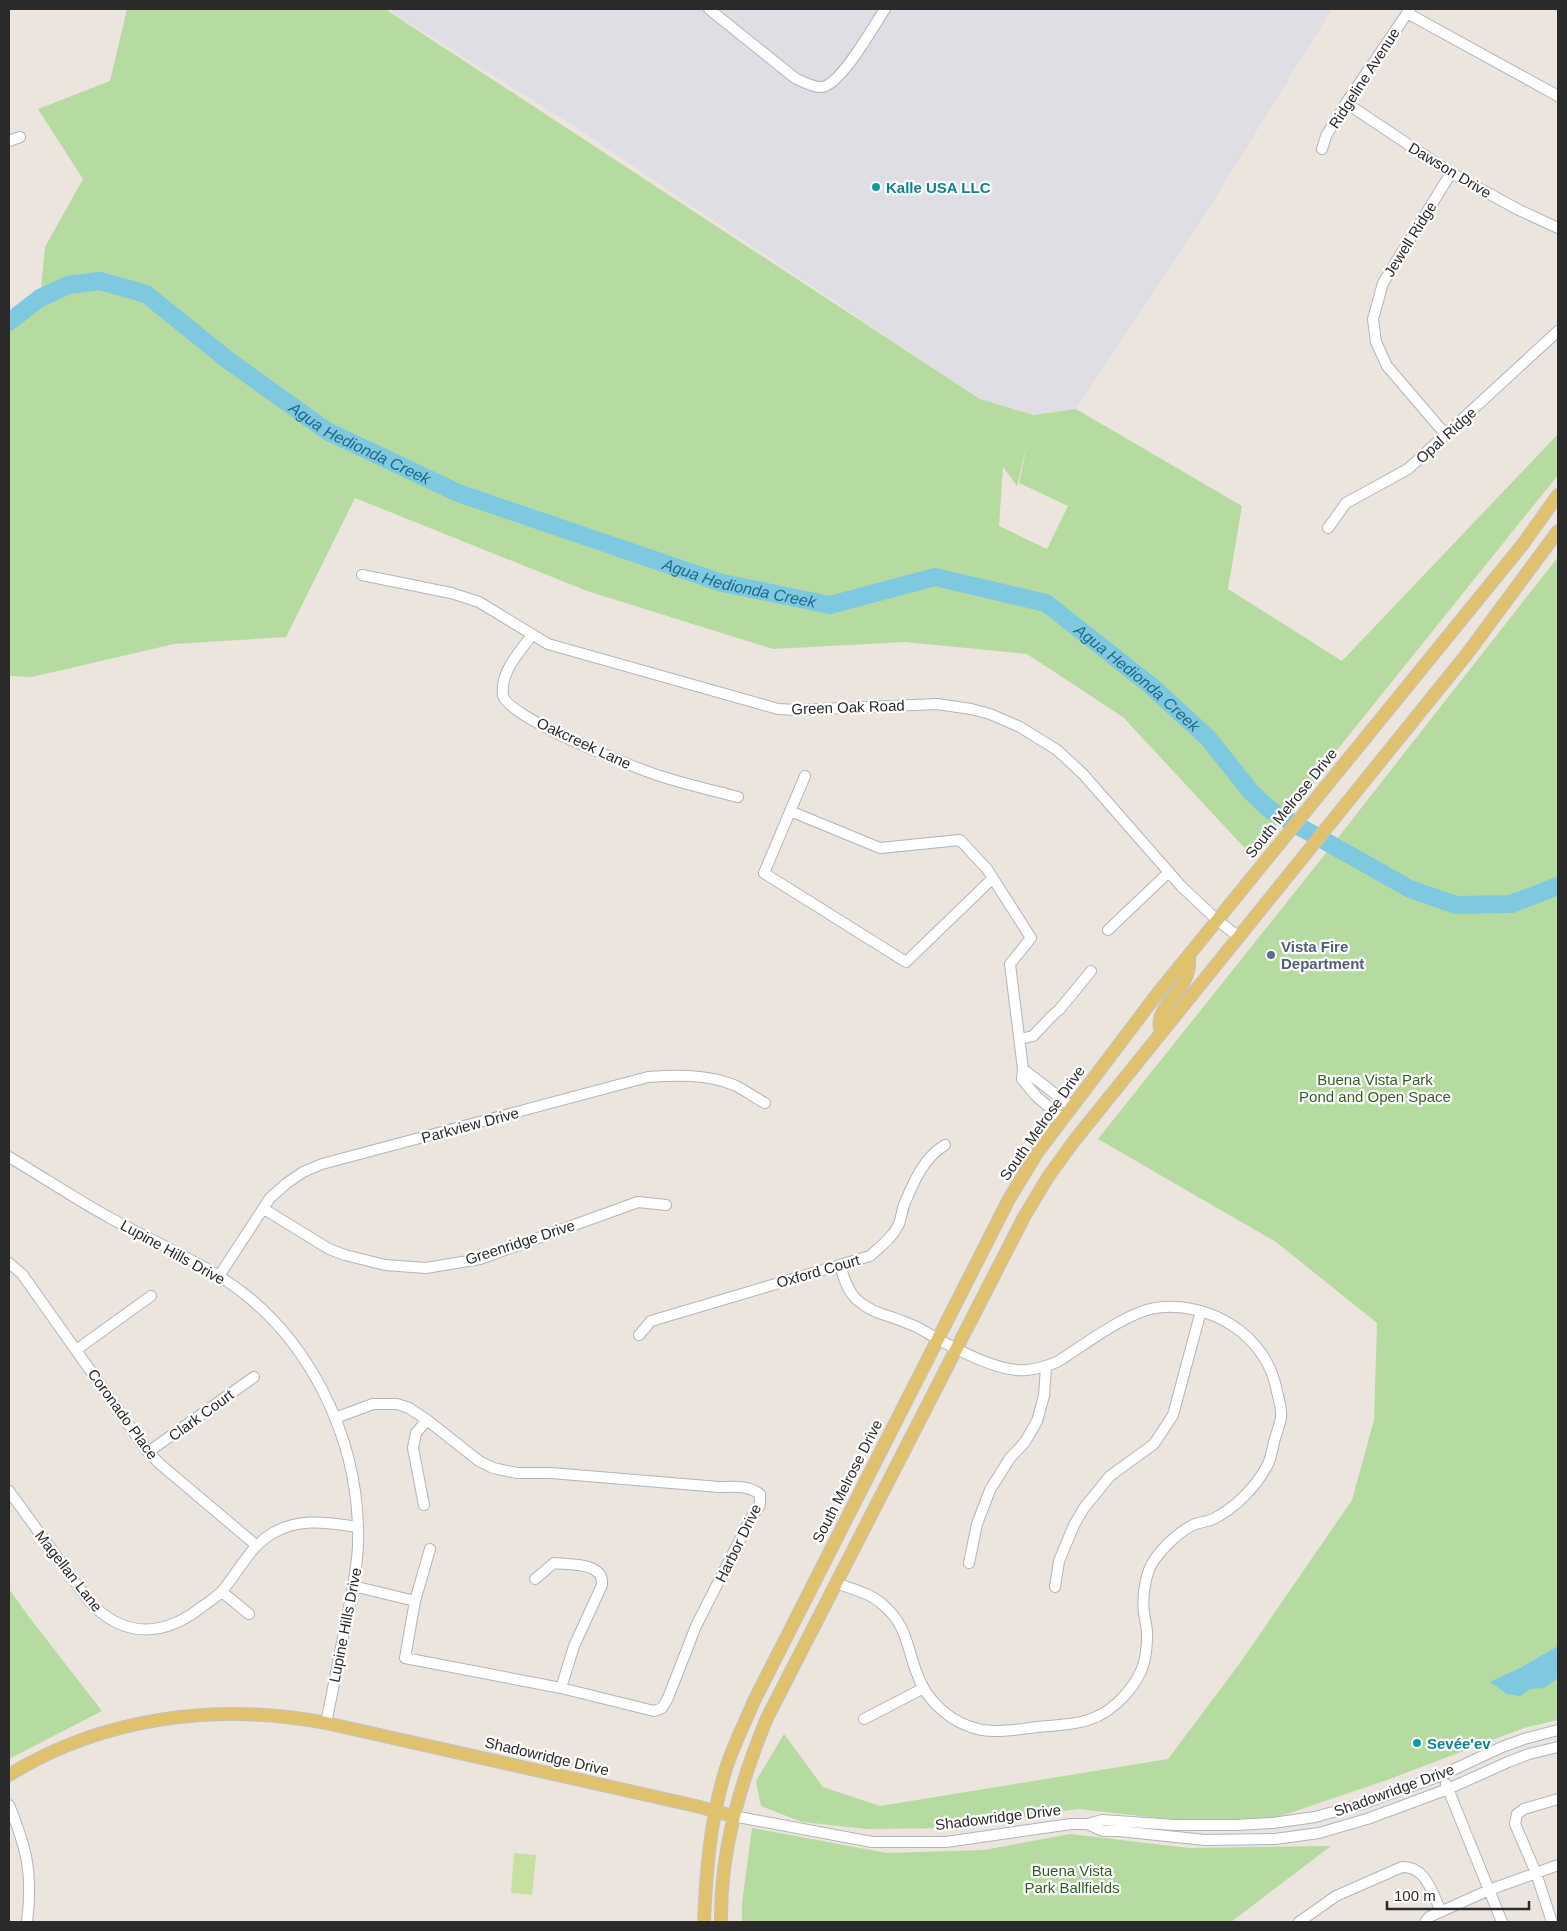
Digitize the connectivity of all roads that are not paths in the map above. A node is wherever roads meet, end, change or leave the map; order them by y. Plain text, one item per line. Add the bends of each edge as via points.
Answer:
1 (709, 9) edge
2 (885, 9) edge
3 (1409, 11) edge
4 (1558, 96) edge
5 (1346, 104) junction
6 (20, 137) dead end
7 (9, 141) edge
8 (1322, 149) dead end
9 (1451, 173) junction
10 (1558, 228) edge
11 (1558, 331) edge
12 (1446, 435) junction
13 (1558, 495) edge
14 (1328, 528) dead end
15 (1558, 531) edge
16 (362, 575) dead end
17 (532, 635) junction
18 (805, 776) dead end
19 (738, 797) dead end
20 (790, 811) junction
21 (1169, 872) junction
22 (993, 878) junction
23 (1217, 920) junction
24 (1108, 930) dead end
25 (1239, 937) junction
26 (1189, 957) junction
27 (1090, 971) dead end
28 (1161, 1033) junction
29 (1020, 1039) junction
30 (1023, 1069) junction
31 (766, 1103) dead end
32 (1072, 1107) junction
33 (1063, 1119) junction
34 (945, 1145) dead end
35 (9, 1156) edge
36 (666, 1205) dead end
37 (264, 1208) junction
38 (9, 1263) edge
39 (840, 1265) junction
40 (219, 1276) junction
41 (151, 1296) dead end
42 (1201, 1311) junction
43 (639, 1335) dead end
44 (937, 1339) junction
45 (956, 1348) junction
46 (76, 1350) junction
47 (1046, 1367) junction
48 (254, 1377) dead end
49 (335, 1418) junction
50 (427, 1420) junction
51 (148, 1452) junction
52 (9, 1491) edge
53 (424, 1505) dead end
54 (358, 1527) junction
55 (257, 1546) junction
56 (430, 1549) dead end
57 (969, 1563) dead end
58 (535, 1579) dead end
59 (836, 1583) junction
60 (353, 1586) junction
61 (1055, 1587) dead end
62 (222, 1592) junction
63 (415, 1601) junction
64 (249, 1614) dead end
65 (561, 1688) junction
66 (924, 1688) junction
67 (864, 1719) dead end
68 (326, 1723) junction
69 (1558, 1730) edge
70 (1558, 1747) edge
71 (1442, 1774) junction
72 (9, 1775) edge
73 (1448, 1788) junction
74 (1558, 1799) edge
75 (9, 1805) edge
76 (715, 1811) junction
77 (733, 1816) junction
78 (1087, 1824) junction
79 (1558, 1865) edge
80 (1536, 1873) junction
81 (1489, 1890) junction
82 (1441, 1911) junction
83 (28, 1922) edge
84 (704, 1922) edge
85 (720, 1922) edge
86 (1300, 1922) edge
87 (1425, 1922) edge
88 (1502, 1922) edge
89 (1552, 1922) edge

1 - 2 street via 795,78 822,87 840,76
3 - 4 street
3 - 5 street, Ridgeline Avenue
5 - 8 street, Ridgeline Avenue via 1326,136
5 - 9 street, Dawson Drive
6 - 7 street
9 - 10 street, Dawson Drive
9 - 12 street, Jewell Ridge via 1383,283 1374,319 1376,342 1387,366
11 - 12 street, Opal Ridge
12 - 14 street, Opal Ridge via 1408,469 1346,503
13 - 23 main road, South Melrose Drive via 1523,544
15 - 25 main road via 1467,654
16 - 17 street, Green Oak Road via 479,602
17 - 19 street, Oakcreek Lane via 505,674 503,695 512,707 597,752 698,788
17 - 21 street, Green Oak Road via 548,644 778,709 937,704 990,714 1020,726 1057,750 1083,774
18 - 20 street
20 - 22 street via 880,848 960,840
20 - 22 street via 764,873 906,962
21 - 23 street, Green Oak Road
21 - 24 street
22 - 29 street via 1031,938 1010,964
23 - 25 street, Green Oak Road
23 - 26 main road, South Melrose Drive
25 - 28 main road
26 - 28 main road via 1189,974 1158,1021
26 - 32 main road, South Melrose Drive
27 - 29 street via 1033,1036
28 - 45 main road via 1048,1177
29 - 30 street
30 - 32 street
30 - 33 street via 1022,1079 1027,1087
31 - 37 street, Parkview Drive via 735,1086 708,1078 681,1074 648,1077 322,1164 287,1183
32 - 33 main road, South Melrose Drive
33 - 44 main road, South Melrose Drive via 1009,1199
34 - 39 street, Oxford Court via 933,1151 925,1163 890,1239 870,1256
35 - 40 street, Lupine Hills Drive via 111,1218
36 - 37 street, Greenridge Drive via 638,1202 480,1259 426,1268 385,1265 345,1256
37 - 40 street, Parkview Drive
38 - 46 street, Coronado Place via 22,1274
39 - 43 street, Oxford Court via 651,1321
39 - 44 street via 843,1278 855,1298 875,1313 908,1323
40 - 49 street, Lupine Hills Drive via 248,1297 284,1332 320,1386
41 - 46 street
42 - 47 street via 1154,1308 1126,1319
42 - 61 street via 1173,1415 1154,1444 1110,1476 1084,1508 1059,1561
42 - 66 street via 1231,1324 1246,1335 1266,1360 1275,1378 1281,1415 1268,1465 1253,1487 1226,1511 1194,1525 1169,1542 1153,1561 1146,1579 1143,1609 1148,1636 1141,1672 1121,1701 1098,1716 1070,1724 1005,1731 982,1730 944,1713
44 - 45 street
44 - 76 main road, South Melrose Drive via 754,1700 724,1773
45 - 47 street via 1015,1370
45 - 59 main road
46 - 51 street, Coronado Place
47 - 57 street via 1044,1396 1037,1421 990,1490 977,1524
48 - 51 street, Clark Court
49 - 50 street, Harbor Drive via 373,1404 397,1404
49 - 54 street, Lupine Hills Drive via 354,1480
50 - 53 street via 416,1433 412,1448
50 - 65 street, Harbor Drive via 479,1461 494,1468 517,1473 742,1487 752,1488 760,1494 760,1505 696,1626 662,1708 654,1711
51 - 55 street, Coronado Place
52 - 62 street, Magellan Lane via 89,1602 100,1613 124,1627 159,1630 179,1623
54 - 55 street, Magellan Lane via 314,1521 272,1533
54 - 60 street, Lupine Hills Drive
55 - 62 street, Magellan Lane
56 - 63 street, Harbor Drive
58 - 65 street via 554,1563 593,1568 603,1579 574,1646
59 - 66 street via 873,1597 884,1606 907,1637 916,1673
59 - 77 main road via 767,1718 749,1762
60 - 63 street
60 - 68 street, Lupine Hills Drive
62 - 64 street
63 - 65 street, Harbor Drive via 405,1658
66 - 67 street
68 - 72 main road, Shadowridge Drive via 245,1714 202,1714 141,1722 77,1741
68 - 76 main road, Shadowridge Drive
69 - 71 street, Shadowridge Drive via 1502,1747
70 - 73 street, Shadowridge Drive via 1522,1757
71 - 73 street
71 - 78 street, Shadowridge Drive via 1362,1804 1298,1820 1175,1825 1102,1820
73 - 78 street, Shadowridge Drive via 1367,1819 1318,1833 1275,1839 1205,1840 1103,1831
73 - 81 street
74 - 80 street via 1524,1809 1518,1814 1515,1824
75 - 83 street via 28,1861
76 - 77 main road, Shadowridge Drive
76 - 84 main road, South Melrose Drive
77 - 78 street, Shadowridge Drive via 872,1842 946,1842
77 - 85 main road via 725,1860
79 - 80 street
80 - 81 street
80 - 89 street
81 - 82 street
81 - 88 street
82 - 86 street via 1422,1873 1412,1866 1402,1867 1336,1896
82 - 87 street via 1429,1916

